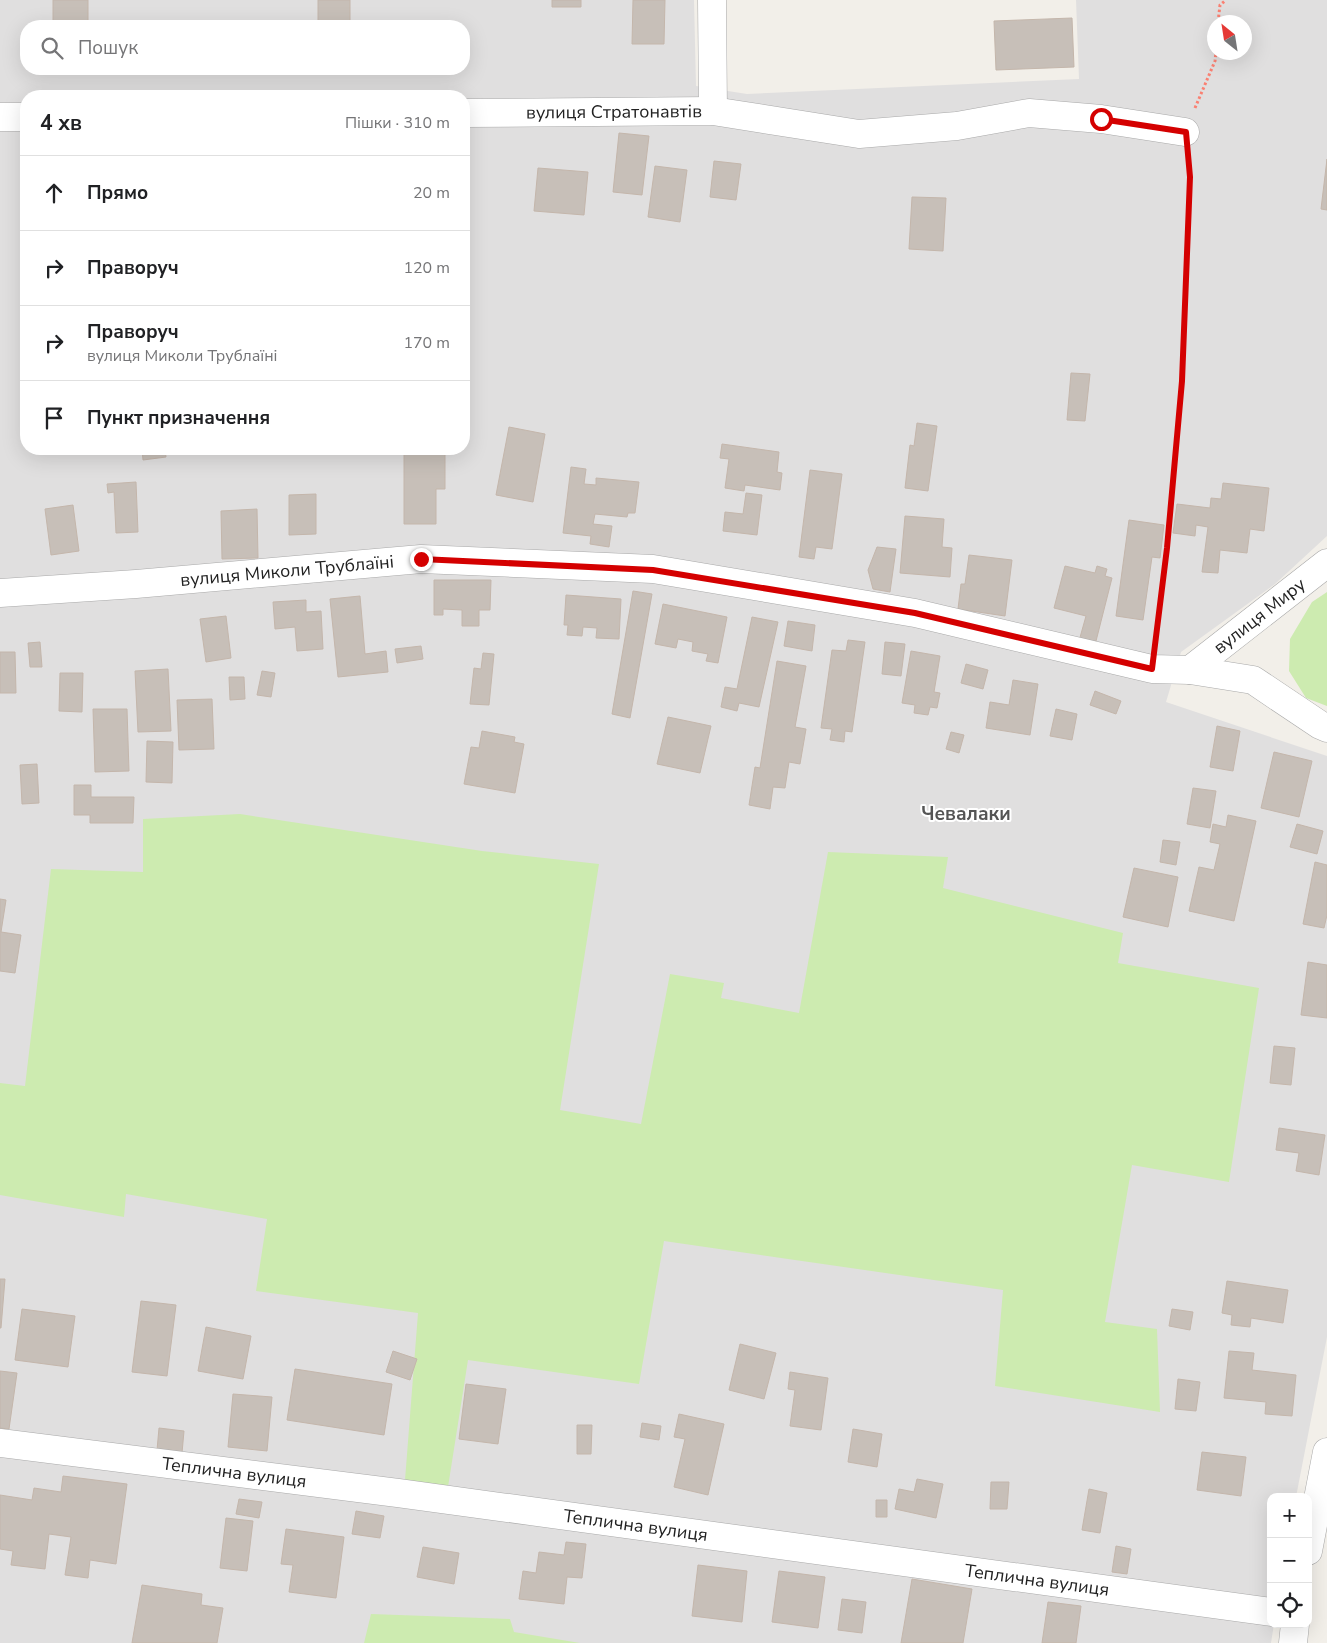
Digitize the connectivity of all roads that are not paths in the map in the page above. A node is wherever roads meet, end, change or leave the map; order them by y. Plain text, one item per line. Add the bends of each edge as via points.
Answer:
1 (712, 0) edge
2 (713, 112) junction
3 (470, 113) edge
4 (0, 117) edge
5 (20, 117) edge
6 (1186, 132) road end
7 (1327, 563) edge
8 (0, 593) edge
9 (1190, 670) junction
10 (1327, 728) edge
11 (0, 1443) edge
12 (1327, 1452) edge
13 (1310, 1538) edge
14 (1267, 1611) edge
15 (1294, 1628) edge
16 (1292, 1643) edge

1 - 2 street, вулиця Стратонавтів
2 - 3 street, вулиця Стратонавтів
2 - 6 street via 859,134 957,126 1029,113 1101,119
4 - 5 street
7 - 9 street, вулиця Миру
8 - 9 street, вулиця Миколи Трублаїні via 421,559 653,570 915,613 1152,669
9 - 10 street, вулиця Миколи Трублаїні via 1253,680
11 - 14 street, Теплична вулиця via 398,1493
12 - 13 street
15 - 16 street

